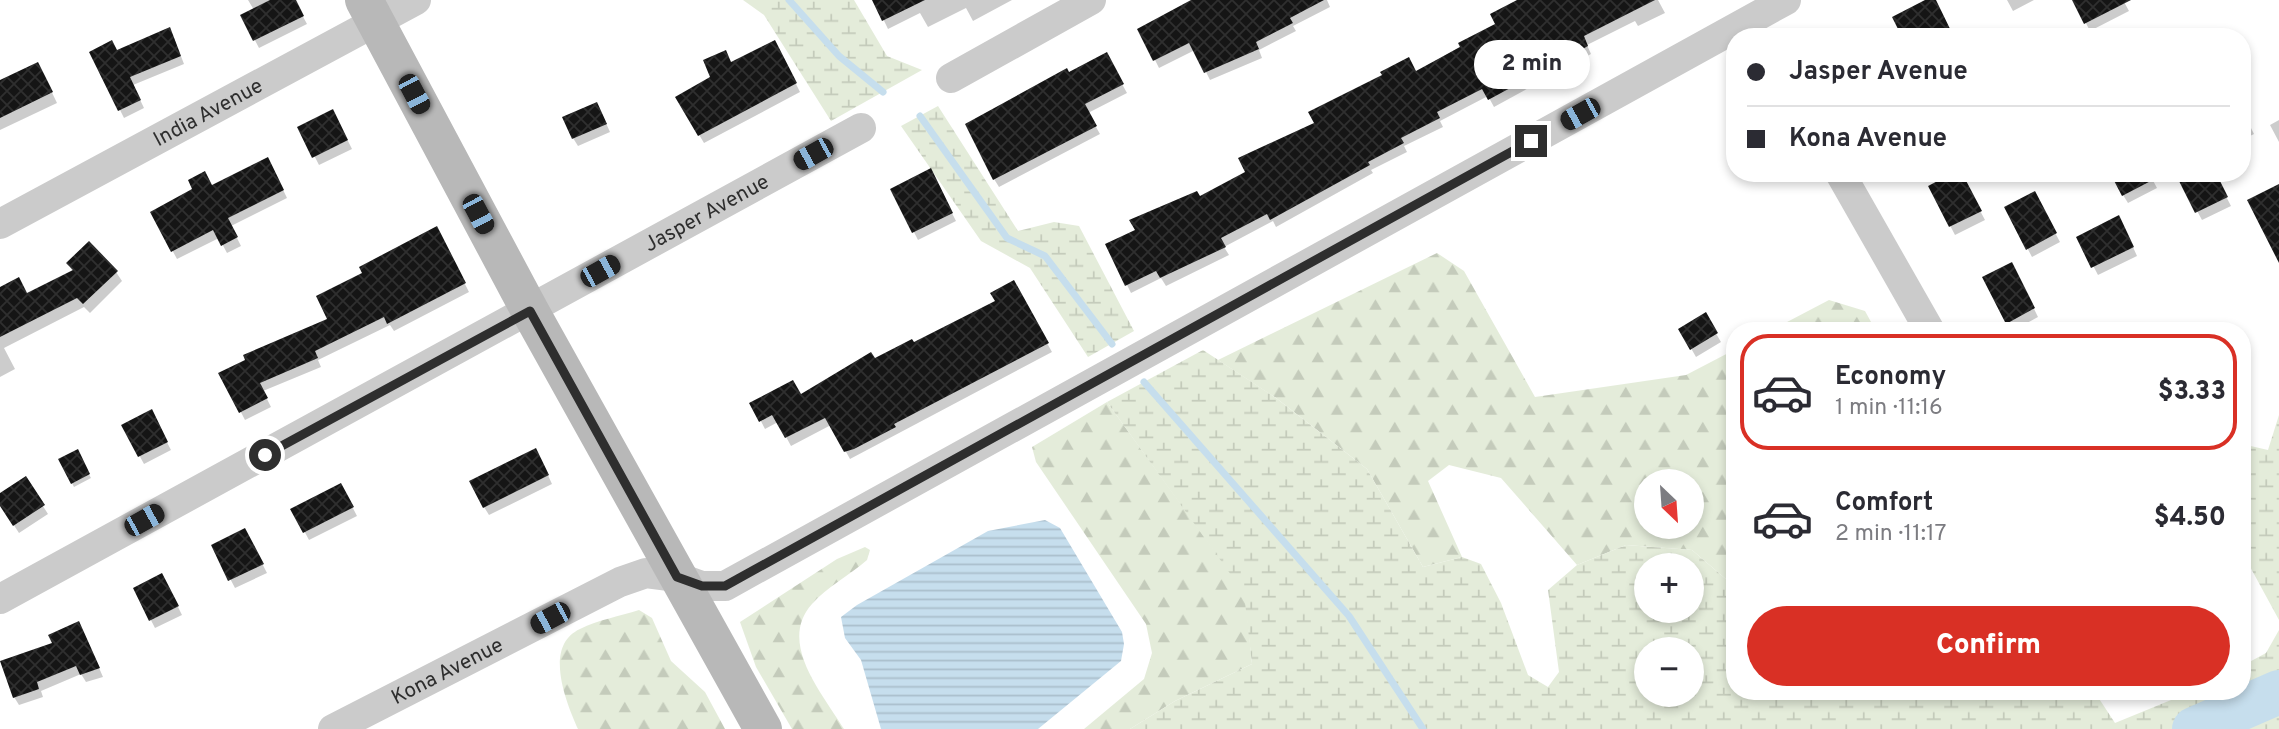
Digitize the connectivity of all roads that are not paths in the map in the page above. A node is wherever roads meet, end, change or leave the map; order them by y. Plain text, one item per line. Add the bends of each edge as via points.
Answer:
1 (416, 0) edge
2 (1091, 0) edge
3 (1786, 0) edge
4 (370, 11) edge
5 (1751, 19) edge
6 (1735, 28) edge
7 (1726, 33) edge
8 (951, 78) dead end
9 (861, 128) dead end
10 (1845, 182) edge
11 (0, 225) edge
12 (530, 311) junction
13 (1925, 322) edge
14 (677, 577) junction
15 (0, 599) edge
16 (333, 729) edge
17 (763, 729) edge

1 - 4 street, India Avenue
2 - 8 street
3 - 5 street, Kona Avenue
4 - 11 street, India Avenue
4 - 12 street
5 - 6 street, Kona Avenue
7 - 14 street, Kona Avenue via 725,586 702,586
9 - 12 street, Jasper Avenue
10 - 13 street
12 - 14 street
12 - 15 street, Jasper Avenue
14 - 16 street, Kona Avenue via 646,573 621,582
14 - 17 street

